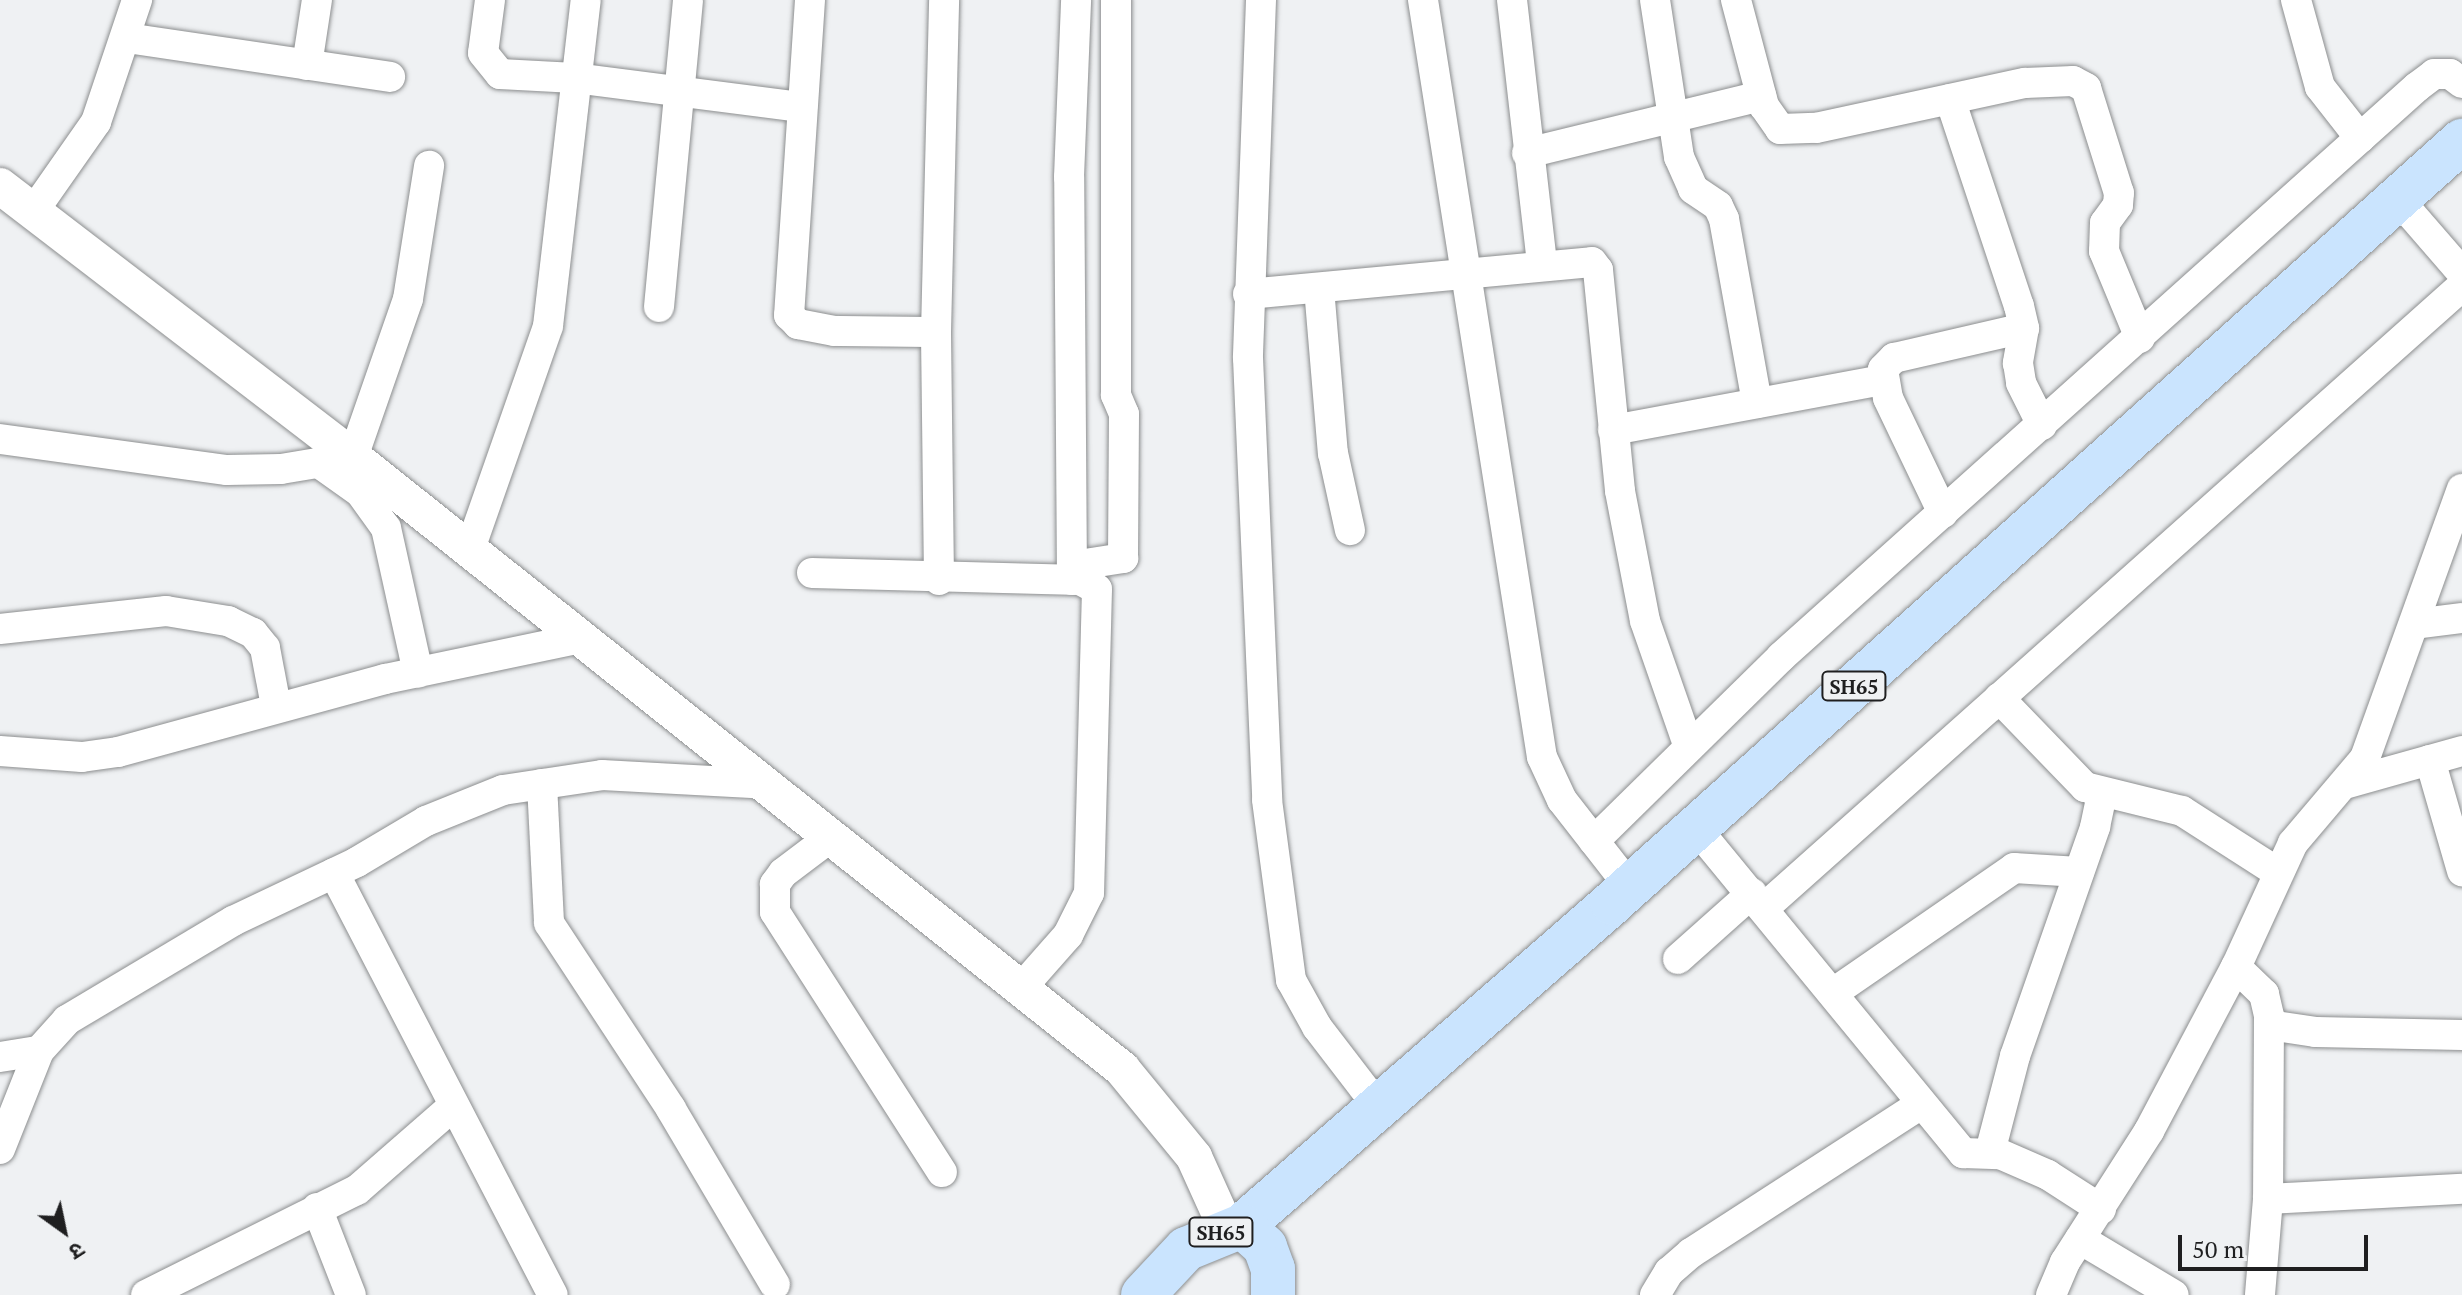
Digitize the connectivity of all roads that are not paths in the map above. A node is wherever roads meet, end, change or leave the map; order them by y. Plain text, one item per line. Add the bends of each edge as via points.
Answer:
1 (137, 0) edge
2 (317, 0) edge
3 (490, 0) edge
4 (586, 0) edge
5 (688, 0) edge
6 (810, 0) edge
7 (944, 0) edge
8 (1076, 0) edge
9 (1116, 0) edge
10 (1261, 0) edge
11 (1423, 0) edge
12 (1512, 0) edge
13 (1655, 0) edge
14 (1736, 0) edge
15 (2296, 0) edge
16 (127, 38) junction
17 (307, 65) junction
18 (390, 77) dead end
19 (575, 78) junction
20 (2462, 83) edge
21 (683, 92) junction
22 (1761, 96) junction
23 (1950, 99) junction
24 (802, 107) junction
25 (1671, 116) junction
26 (2360, 138) junction
27 (2462, 141) edge
28 (1527, 153) junction
29 (429, 166) dead end
30 (2462, 170) edge
31 (0, 186) edge
32 (2404, 206) junction
33 (33, 212) junction
34 (1542, 265) junction
35 (2462, 273) edge
36 (1466, 275) junction
37 (2462, 286) edge
38 (1319, 288) junction
39 (1248, 294) junction
40 (659, 307) dead end
41 (2024, 328) junction
42 (936, 332) junction
43 (2140, 338) junction
44 (1882, 380) junction
45 (1757, 403) junction
46 (2042, 425) junction
47 (1613, 430) junction
48 (0, 439) edge
49 (336, 460) junction
50 (2462, 489) edge
51 (1943, 513) junction
52 (1350, 530) dead end
53 (470, 549) junction
54 (812, 573) dead end
55 (1072, 573) junction
56 (939, 580) junction
57 (2462, 618) edge
58 (2414, 624) junction
59 (0, 629) edge
60 (582, 638) junction
61 (418, 672) junction
62 (1999, 698) junction
63 (276, 706) junction
64 (1689, 747) junction
65 (0, 751) edge
66 (2462, 751) edge
67 (2430, 760) junction
68 (2348, 783) junction
69 (542, 784) junction
70 (766, 784) junction
71 (2102, 794) junction
72 (832, 836) junction
73 (1703, 836) junction
74 (1594, 841) junction
75 (2462, 871) edge
76 (2079, 872) junction
77 (2277, 872) junction
78 (334, 873) junction
79 (1630, 887) junction
80 (1758, 901) junction
81 (1678, 959) dead end
82 (2236, 967) junction
83 (1023, 986) junction
84 (1833, 993) junction
85 (2269, 1025) junction
86 (2462, 1035) edge
87 (39, 1051) junction
88 (0, 1057) edge
89 (1921, 1104) junction
90 (452, 1107) junction
91 (1380, 1109) junction
92 (0, 1149) edge
93 (1990, 1152) junction
94 (942, 1172) dead end
95 (2462, 1189) edge
96 (2268, 1199) junction
97 (317, 1208) junction
98 (2101, 1209) junction
99 (1244, 1234) junction
100 (2080, 1239) junction
101 (775, 1285) dead end
102 (146, 1295) edge
103 (351, 1295) edge
104 (553, 1295) edge
105 (1143, 1295) edge
106 (1273, 1295) edge
107 (1655, 1295) edge
108 (2051, 1295) edge
109 (2174, 1295) edge
110 (2260, 1295) edge

1 - 16 street
2 - 17 street
3 - 19 street via 483,53 489,65 500,74
4 - 19 street
5 - 21 street
6 - 24 street
7 - 42 street
8 - 55 street via 1069,177
9 - 55 street via 1116,395 1124,414 1123,558
10 - 39 street
11 - 36 street
12 - 28 street
13 - 25 street
14 - 22 street
15 - 26 street via 2320,87
16 - 17 street
16 - 33 street via 96,122
17 - 18 street
19 - 21 street
19 - 53 street via 548,326
20 - 26 street via 2450,74 2434,74
21 - 24 street
21 - 40 street
22 - 23 street via 1771,120 1780,129 1795,131
22 - 25 street
23 - 41 street
23 - 43 street via 2055,80 2086,88 2119,193 2118,205 2105,223 2104,251
24 - 42 street via 789,315 798,324 834,331
25 - 28 street
25 - 45 street via 1685,176 1718,206 1724,219
26 - 43 street
27 - 32 main road, SH65
28 - 34 street
29 - 49 street via 408,299
30 - 32 main road, SH65
31 - 33 street
32 - 35 street
32 - 73 main road, SH65
33 - 49 street
34 - 36 street
34 - 47 street via 1581,260 1598,270
36 - 38 street
36 - 74 street via 1542,757 1562,800
37 - 62 street
38 - 39 street
38 - 52 street via 1333,453
39 - 91 street via 1267,800 1284,953 1300,1001
41 - 44 street via 1894,358
41 - 46 street via 2018,363 2021,383
42 - 56 street
43 - 46 street
44 - 45 street
44 - 51 street
45 - 47 street
46 - 51 street
47 - 64 street via 1645,621
48 - 49 street via 227,470
49 - 53 street
49 - 61 street via 386,528
50 - 58 street
51 - 64 street
53 - 60 street
54 - 56 street
55 - 56 street
55 - 83 street via 1092,583 1099,598 1089,893 1068,935
57 - 58 street
58 - 68 street via 2385,712
59 - 63 street via 166,611 228,621 253,633 265,648
60 - 61 street
60 - 70 street
61 - 63 street
62 - 71 street via 2070,776
62 - 80 street
63 - 65 street via 118,752 82,757
64 - 74 street
66 - 67 street
67 - 68 street
67 - 75 street
68 - 77 street via 2293,843
69 - 70 street via 617,775
69 - 78 street via 470,801
69 - 101 street via 549,923 671,1109
70 - 72 street
71 - 76 street
71 - 77 street via 2182,811
72 - 83 street
72 - 94 street via 783,873 775,884 775,912
73 - 79 main road, SH65
73 - 80 street
73 - 99 main road, SH65 via 1297,1212
74 - 79 street
76 - 84 street via 2014,868
76 - 93 street via 2015,1056
77 - 82 street
78 - 87 street via 233,921 94,1003 53,1031
78 - 90 street
79 - 91 main road, SH65
80 - 81 street
80 - 84 street
82 - 85 street via 2264,994
82 - 98 street
83 - 99 street via 1122,1069 1164,1115
84 - 89 street
85 - 86 street via 2316,1032
85 - 96 street
87 - 88 street
87 - 92 street
89 - 93 street via 1963,1153 1971,1157
89 - 107 street via 1691,1253 1669,1272
90 - 97 street via 373,1180
90 - 104 street
91 - 99 main road, SH65
93 - 98 street via 2048,1175
95 - 96 street
96 - 110 street
97 - 102 street
97 - 103 street
98 - 100 street
99 - 105 main road, SH65 via 1186,1249
99 - 106 main road, SH65 via 1273,1269
100 - 108 street
100 - 109 street

